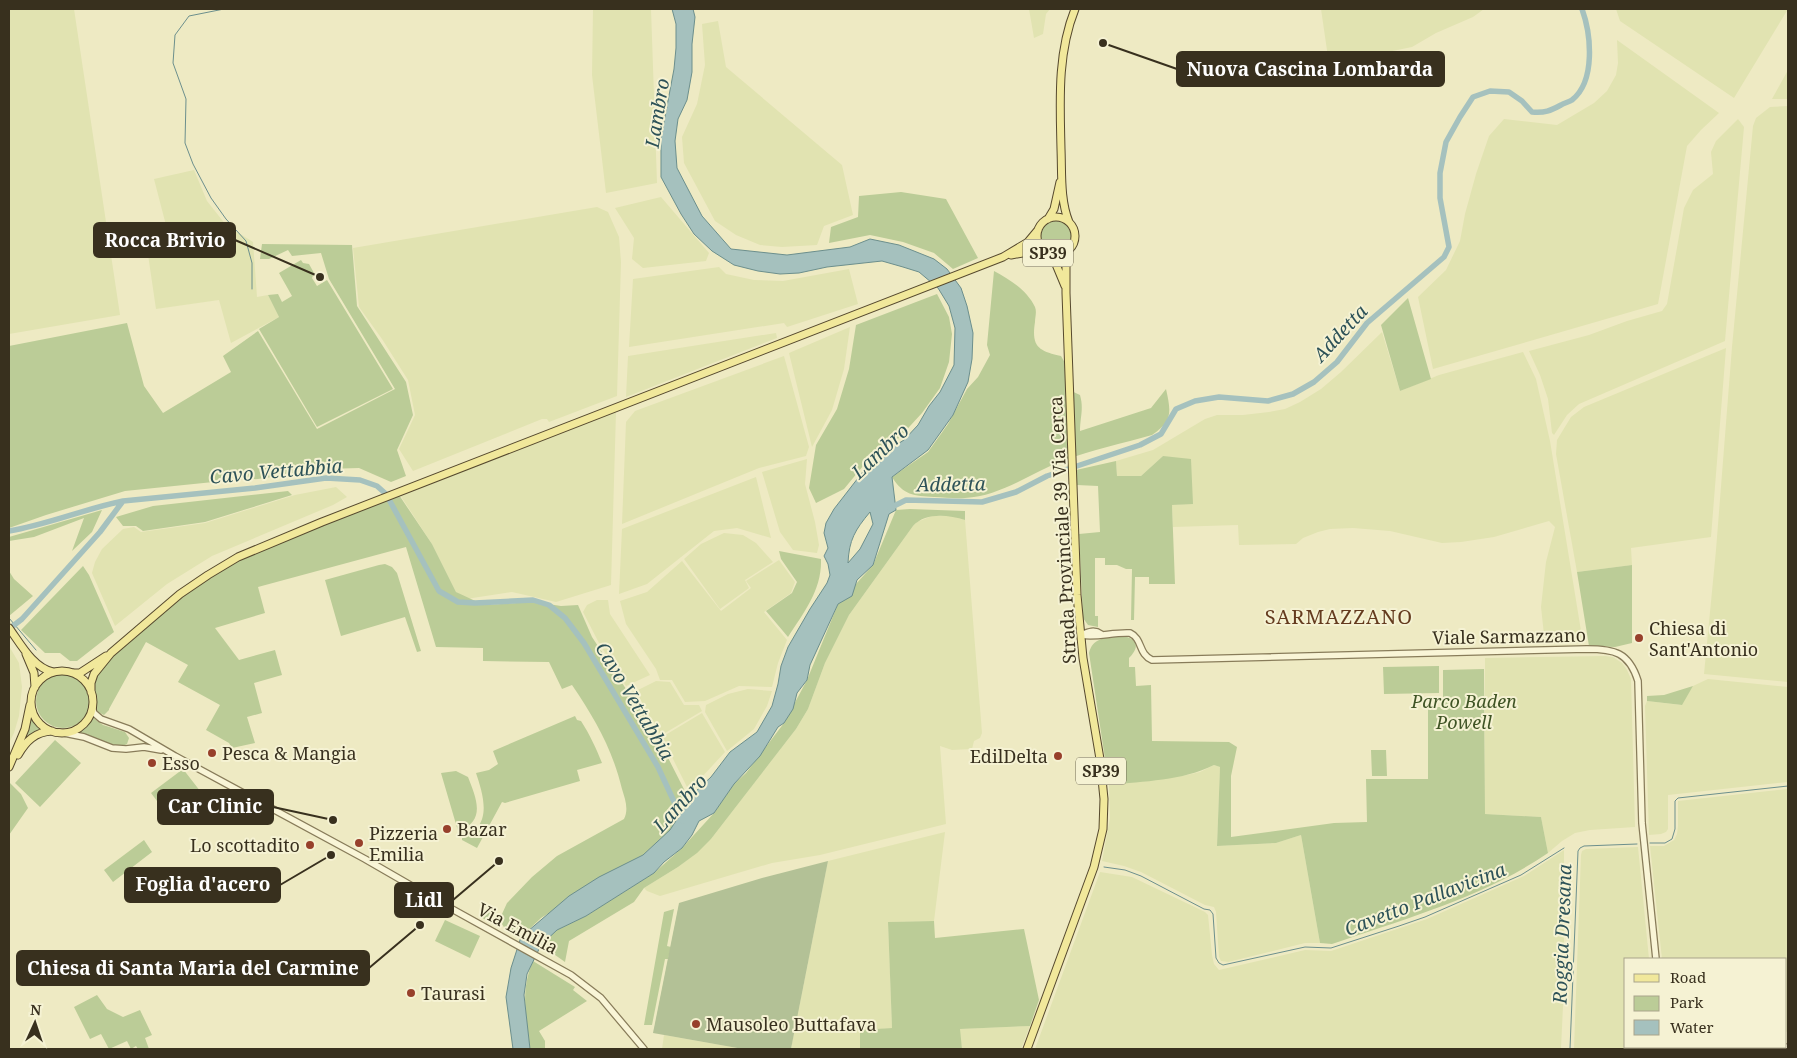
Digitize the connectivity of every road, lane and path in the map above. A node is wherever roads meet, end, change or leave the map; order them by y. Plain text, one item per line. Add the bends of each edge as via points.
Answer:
1 (1075, 9) edge
2 (1062, 169) junction
3 (1048, 218) junction
4 (1069, 222) junction
5 (1038, 230) junction
6 (1070, 250) junction
7 (1046, 252) junction
8 (1003, 257) junction
9 (1066, 294) junction
10 (11, 631) edge
11 (1081, 635) junction
12 (24, 649) junction
13 (111, 653) junction
14 (56, 672) junction
15 (73, 673) junction
16 (34, 688) junction
17 (91, 692) junction
18 (32, 697) junction
19 (92, 707) junction
20 (59, 732) junction
21 (176, 756) junction
22 (9, 767) edge
23 (1656, 958) edge
24 (644, 1049) edge
25 (1027, 1049) edge

1 - 2 main road, Strada Provinciale 39 Via Cerca / SP39 via 1061,67
2 - 3 main road, Strada Provinciale 39 Via Cerca / SP39 via 1054,209
2 - 4 main road, Strada Provinciale 39 Via Cerca / SP39
3 - 4 main road, SP39 via 1059,217
3 - 5 main road, Strada Provinciale 39 Via Cerca / SP39
4 - 6 main road, Strada Provinciale 39 Via Cerca / SP39 via 1075,232
5 - 7 main road, Strada Provinciale 39 Via Cerca / SP39 via 1038,242
5 - 8 main road via 1028,242
6 - 7 main road, SP39 via 1062,254
6 - 9 main road, Strada Provinciale 39 Via Cerca / SP39
7 - 8 main road
7 - 9 main road, Strada Provinciale 39 Via Cerca / SP39 via 1059,269
8 - 13 main road via 238,557 180,594
9 - 11 main road, Strada Provinciale 39 Via Cerca / SP39
10 - 12 main road
11 - 23 street, Viale Sarmazzano via 1094,631 1134,634 1140,640 1142,652 1152,660 1595,649 1620,654 1632,666 1638,681 1642,822
11 - 25 main road, Strada Provinciale 39 Via Cerca / SP39 via 1102,778 1103,829 1094,868
12 - 14 main road via 41,667
12 - 16 main road via 34,673
13 - 15 main road via 80,673
13 - 17 main road via 94,674
14 - 15 main road
14 - 16 main road via 44,677
15 - 17 main road via 85,681
16 - 18 main road
17 - 19 main road
18 - 20 main road via 37,719 47,728
18 - 22 main road
19 - 20 main road via 81,726
19 - 21 street, Via Emilia via 101,719 129,729
20 - 21 street, Via Emilia via 109,747 151,748
20 - 22 main road via 46,732 30,738
21 - 24 street, Via Emilia via 577,979 595,992

